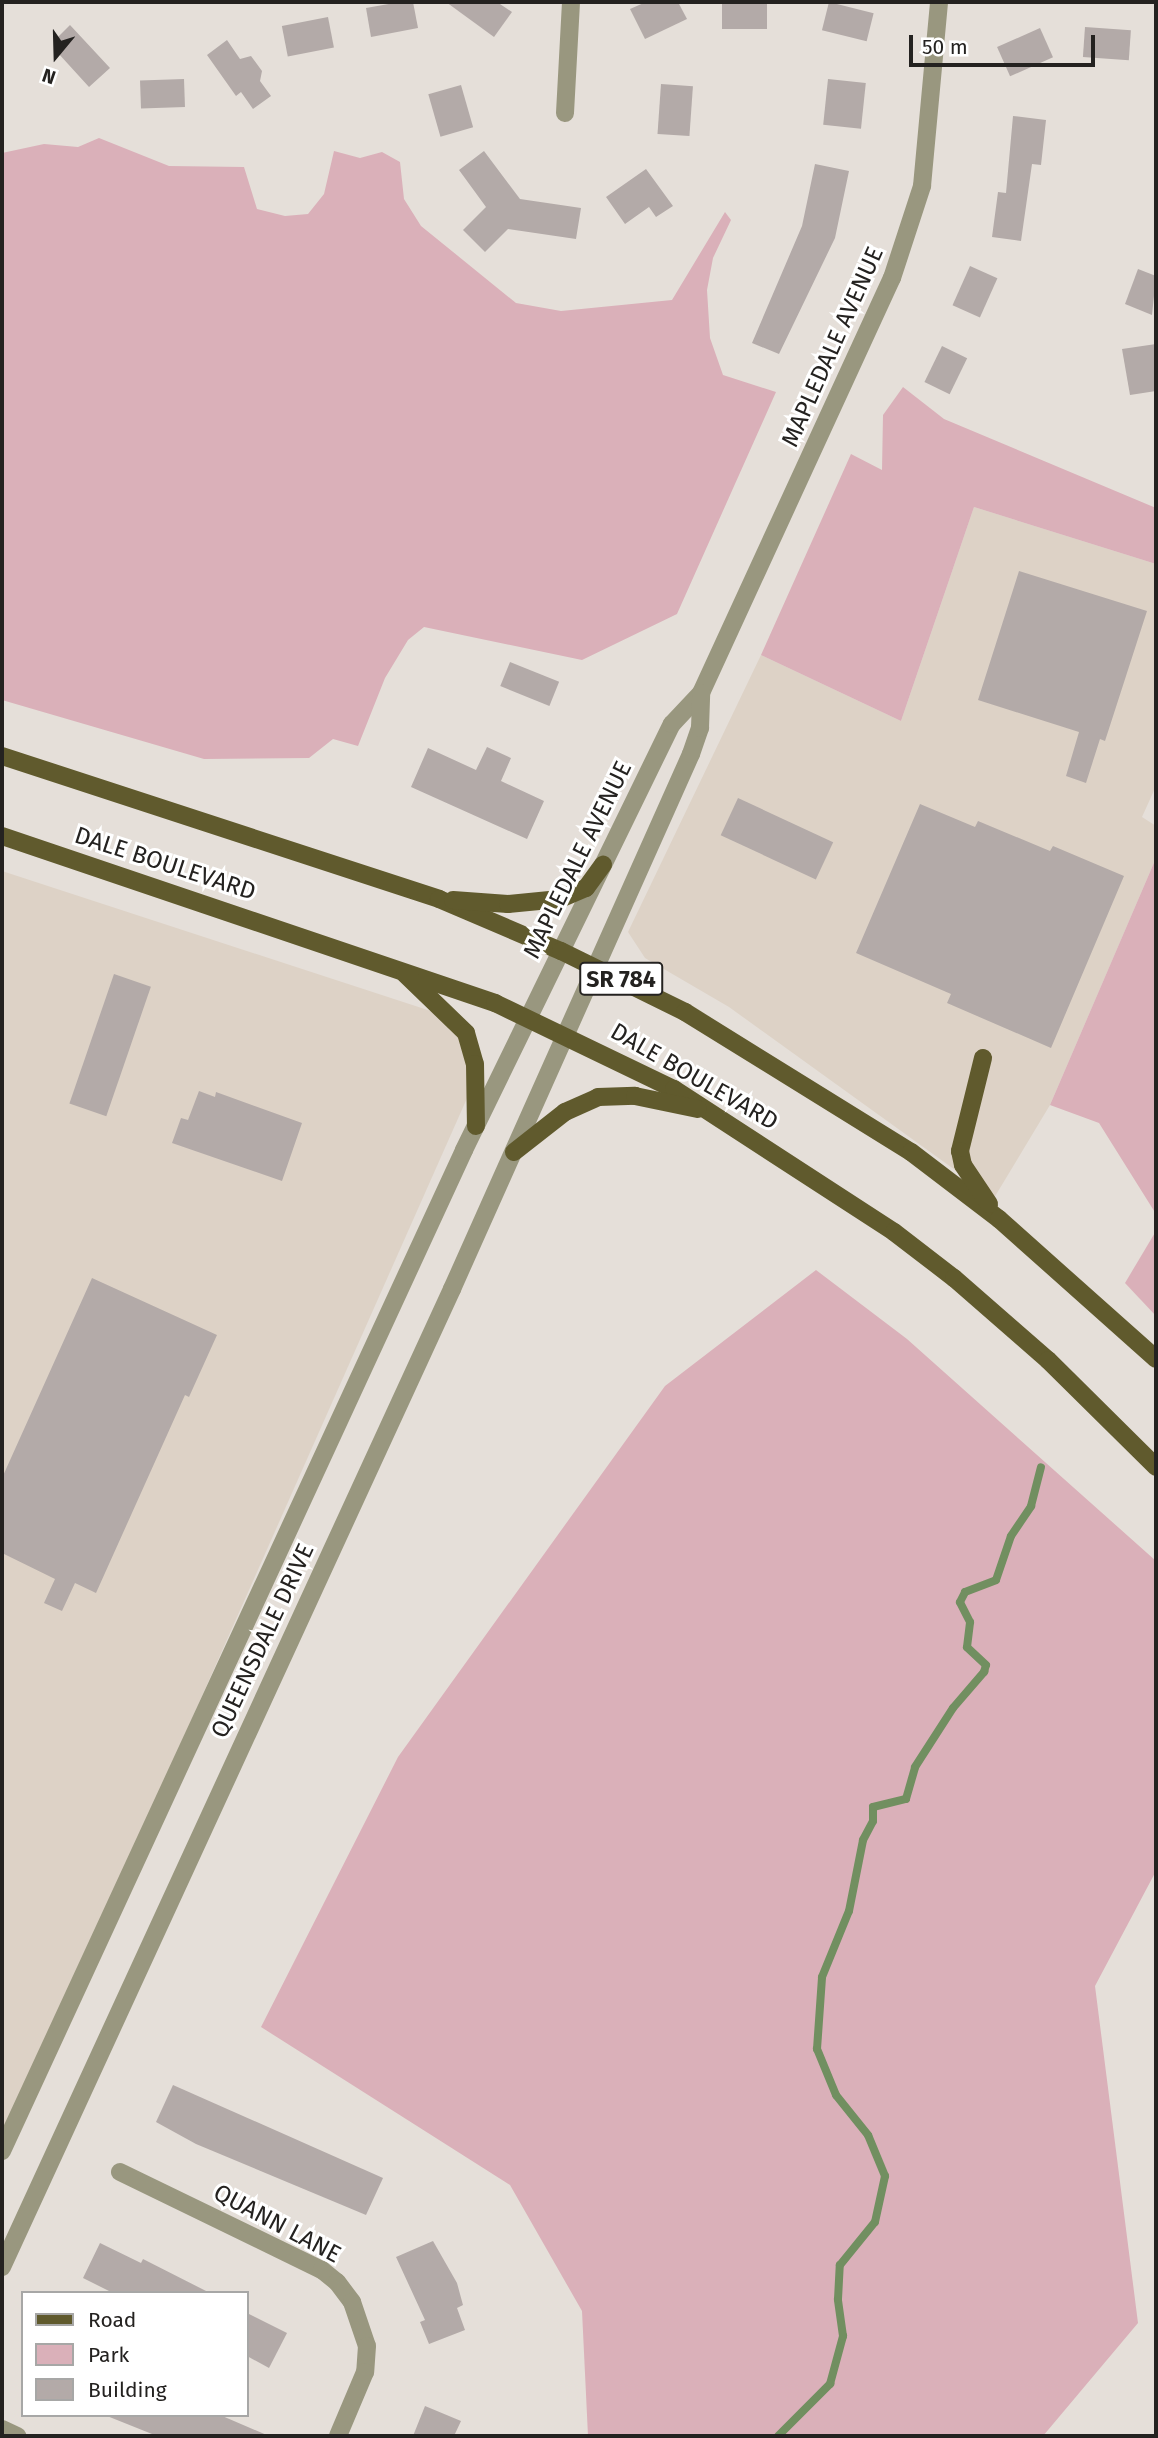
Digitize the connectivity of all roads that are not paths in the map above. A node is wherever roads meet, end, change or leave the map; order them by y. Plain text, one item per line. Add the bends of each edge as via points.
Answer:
1 (571, 2) edge
2 (939, 2) edge
3 (565, 113) dead end
4 (701, 693) junction
5 (2, 756) edge
6 (2, 836) edge
7 (603, 866) junction
8 (439, 899) junction
9 (561, 951) junction
10 (596, 967) junction
11 (398, 968) junction
12 (529, 1017) junction
13 (566, 1034) junction
14 (983, 1058) dead end
15 (711, 1111) junction
16 (476, 1126) junction
17 (514, 1152) junction
18 (999, 1219) junction
19 (1156, 1359) edge
20 (1156, 1467) edge
21 (2, 2151) edge
22 (120, 2172) dead end
23 (2, 2267) edge
24 (2, 2429) edge
25 (18, 2436) edge
26 (338, 2436) edge

1 - 3 street
2 - 4 street, MAPLEDALE AVENUE via 927,155 906,244
4 - 7 street, MAPLEDALE AVENUE via 671,724
4 - 10 street, MAPLEDALE AVENUE via 697,738
5 - 8 main road, DALE BOULEVARD / SR 784
6 - 11 main road, DALE BOULEVARD
7 - 8 main road via 578,893 548,902
7 - 9 street, MAPLEDALE AVENUE
8 - 9 main road, DALE BOULEVARD / SR 784
9 - 10 main road, DALE BOULEVARD / SR 784
9 - 12 street, MAPLEDALE AVENUE
10 - 13 street, MAPLEDALE AVENUE
10 - 18 main road, DALE BOULEVARD / SR 784 via 800,1079 911,1152
11 - 12 main road, DALE BOULEVARD
11 - 16 main road via 467,1033 475,1064
12 - 13 main road, DALE BOULEVARD
12 - 16 street, QUEENSDALE DRIVE
13 - 15 main road, DALE BOULEVARD
13 - 17 street, QUEENSDALE DRIVE
14 - 18 main road via 960,1150 963,1165
15 - 17 main road via 635,1096 598,1097 565,1112
15 - 20 main road, DALE BOULEVARD via 894,1232 954,1278 1048,1360
16 - 21 street, QUEENSDALE DRIVE
17 - 23 street, QUEENSDALE DRIVE
18 - 19 main road, DALE BOULEVARD / SR 784
22 - 26 street, QUANN LANE via 322,2270 337,2282 352,2302 367,2347 365,2372
24 - 25 street

